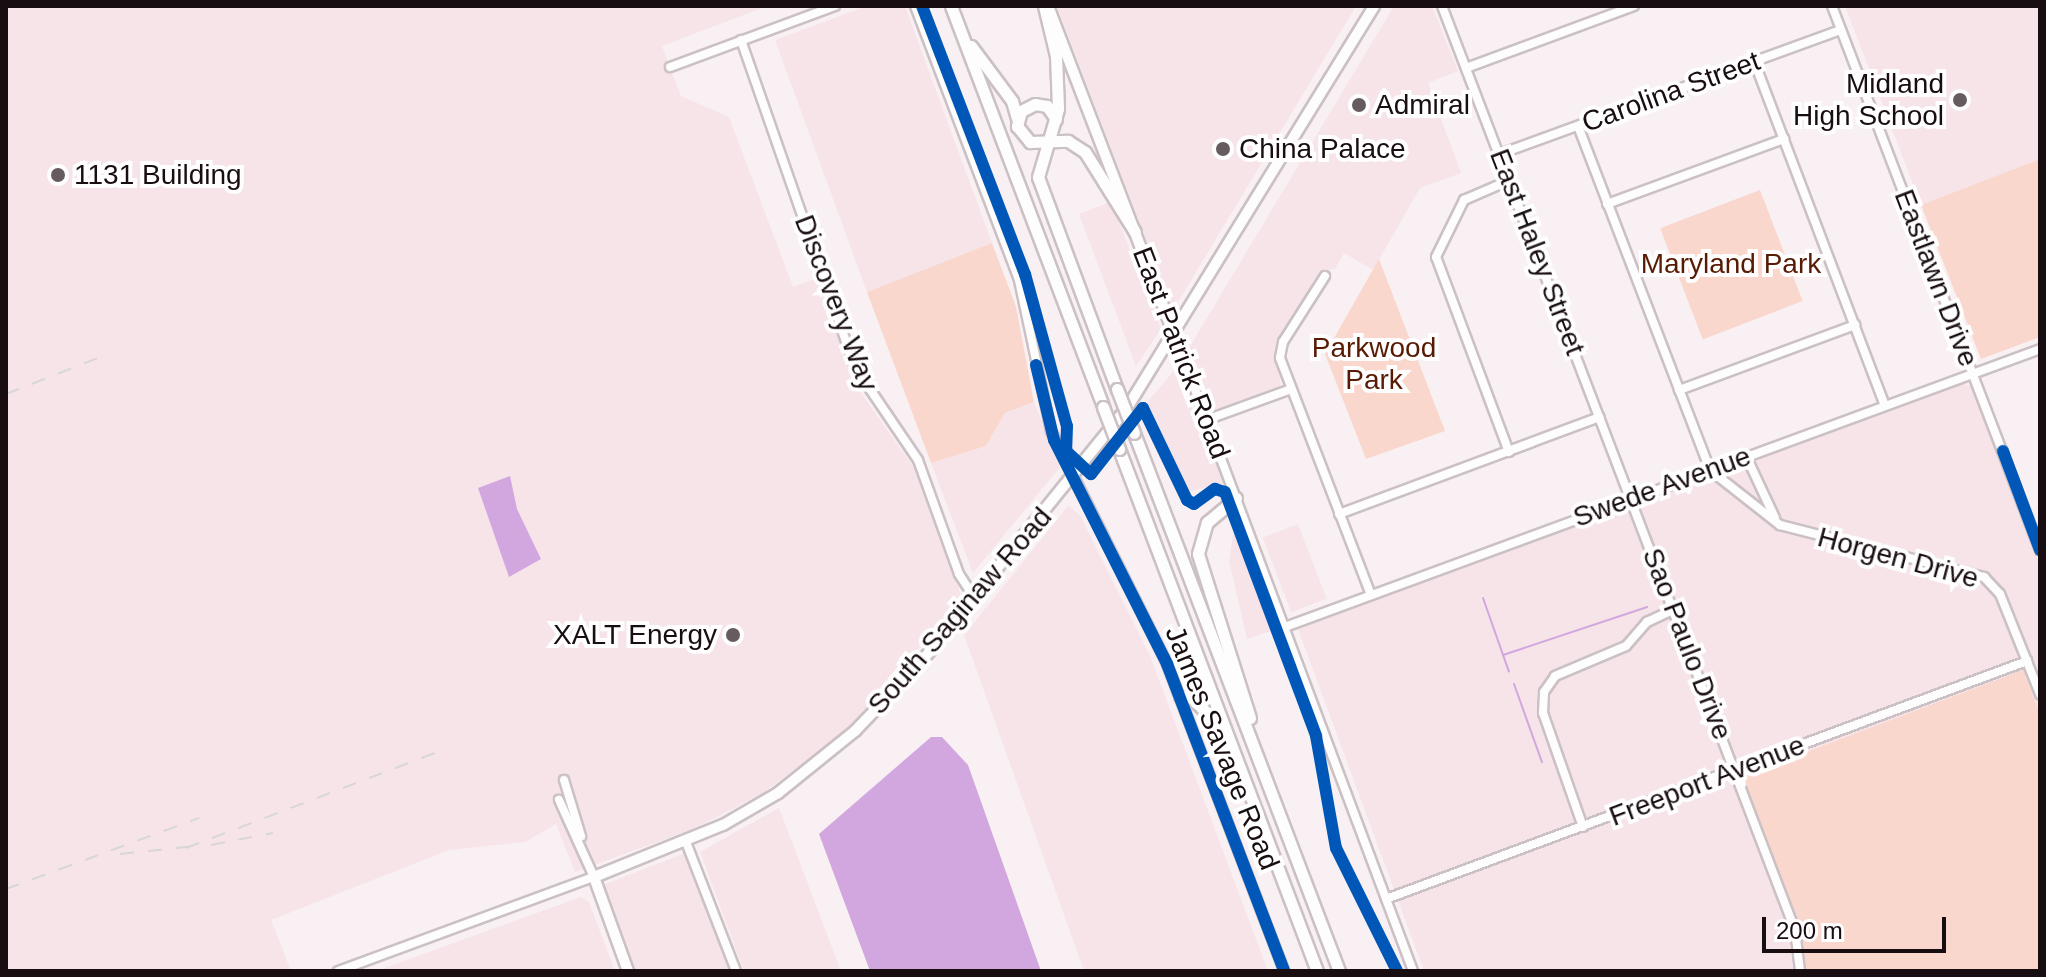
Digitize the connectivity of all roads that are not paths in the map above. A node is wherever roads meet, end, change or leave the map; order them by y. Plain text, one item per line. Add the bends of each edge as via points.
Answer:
1 (835, 6) edge
2 (915, 6) edge
3 (951, 6) edge
4 (1046, 6) edge
5 (1374, 6) edge
6 (1442, 6) edge
7 (1634, 6) edge
8 (1832, 6) edge
9 (1841, 30) junction
10 (961, 33) junction
11 (741, 40) junction
12 (1754, 61) junction
13 (670, 67) dead end
14 (1466, 68) junction
15 (1017, 122) junction
16 (1578, 126) junction
17 (1056, 128) junction
18 (1049, 139) junction
19 (1784, 139) junction
20 (1500, 154) junction
21 (1510, 180) junction
22 (1106, 182) junction
23 (1119, 186) junction
24 (1607, 204) junction
25 (1135, 232) junction
26 (1325, 276) dead end
27 (1855, 325) junction
28 (1175, 336) junction
29 (2040, 349) edge
30 (1973, 373) junction
31 (1291, 389) junction
32 (1679, 390) junction
33 (1885, 405) junction
34 (1600, 417) junction
35 (1206, 420) junction
36 (1509, 452) junction
37 (1746, 456) junction
38 (1710, 470) junction
39 (1072, 480) junction
40 (1236, 498) junction
41 (1632, 498) junction
42 (1339, 514) junction
43 (1780, 525) junction
44 (2040, 550) edge
45 (1371, 595) junction
46 (974, 597) junction
47 (1673, 610) junction
48 (1285, 627) junction
49 (2027, 661) junction
50 (2040, 694) edge
51 (1180, 696) junction
52 (1239, 765) junction
53 (1734, 770) junction
54 (564, 780) dead end
55 (559, 800) dead end
56 (1583, 827) junction
57 (1286, 833) junction
58 (686, 842) junction
59 (583, 848) junction
60 (594, 877) junction
61 (1386, 899) junction
62 (338, 971) edge
63 (628, 971) edge
64 (736, 971) edge
65 (1284, 971) edge
66 (1317, 971) edge
67 (1339, 971) edge
68 (1413, 971) edge
69 (1800, 971) edge

1 - 11 street
2 - 39 street, James Savage Road via 1016,269 1044,408
3 - 10 highway
4 - 17 highway via 1057,62
4 - 23 main road, East Patrick Road
5 - 28 main road, South Saginaw Road
6 - 14 street, East Haley Street
7 - 14 street
8 - 9 street, Eastlawn Drive
9 - 12 street, Carolina Street
9 - 30 street, Eastlawn Drive
10 - 15 highway via 1012,101
10 - 52 highway, bridge
11 - 13 street
11 - 46 street, Discovery Way via 855,367 918,460 959,574
12 - 16 street, Carolina Street
12 - 19 street
14 - 20 street, East Haley Street
15 - 17 highway via 1024,108 1039,104 1053,112
15 - 18 highway via 1026,140
16 - 20 street, Carolina Street
16 - 24 street
17 - 18 highway
18 - 22 highway via 1081,148
18 - 57 highway, bridge via 1038,162 1038,180
19 - 24 street
19 - 27 street
20 - 21 street, East Haley Street
21 - 34 street, East Haley Street
21 - 36 street via 1464,200 1436,257
22 - 23 highway
22 - 25 highway
23 - 25 main road, East Patrick Road
24 - 32 street
25 - 28 main road, East Patrick Road
26 - 31 street via 1280,350
27 - 32 street
27 - 33 street
28 - 35 street, East Patrick Road
28 - 39 main road, South Saginaw Road
29 - 30 street, Swede Avenue
30 - 33 street, Swede Avenue
30 - 44 street, Eastlawn Drive
31 - 35 street
31 - 42 street
32 - 38 street
33 - 37 street, Swede Avenue
34 - 36 street
34 - 41 street, East Haley Street
35 - 40 street, East Patrick Road
36 - 42 street
37 - 38 street, Swede Avenue
37 - 43 street
38 - 41 street, Swede Avenue
38 - 43 street
39 - 46 main road, South Saginaw Road
39 - 51 street, James Savage Road
40 - 48 street, East Patrick Road
40 - 57 highway via 1207,522 1198,554
41 - 45 street, Swede Avenue
41 - 47 street, Sao Paulo Drive
42 - 45 street
43 - 49 street, Horgen Drive via 1984,577 2000,594
45 - 48 street, Swede Avenue
46 - 58 main road, South Saginaw Road via 886,701 824,758 750,811
47 - 53 street, Sao Paulo Drive
47 - 56 street via 1647,622 1621,648 1555,676 1544,692 1543,713
48 - 61 street, East Patrick Road
49 - 50 street, Horgen Drive
49 - 53 street, Freeport Avenue
51 - 52 highway via 1211,712
51 - 65 street, James Savage Road
52 - 66 highway
53 - 56 street, Freeport Avenue
53 - 69 street, Sao Paulo Drive via 1795,930
54 - 59 street
55 - 59 street
56 - 61 street, Freeport Avenue
57 - 67 highway
58 - 60 main road, South Saginaw Road
58 - 64 street
59 - 60 street
60 - 62 street, South Saginaw Road
60 - 63 main road
61 - 68 street, East Patrick Road

